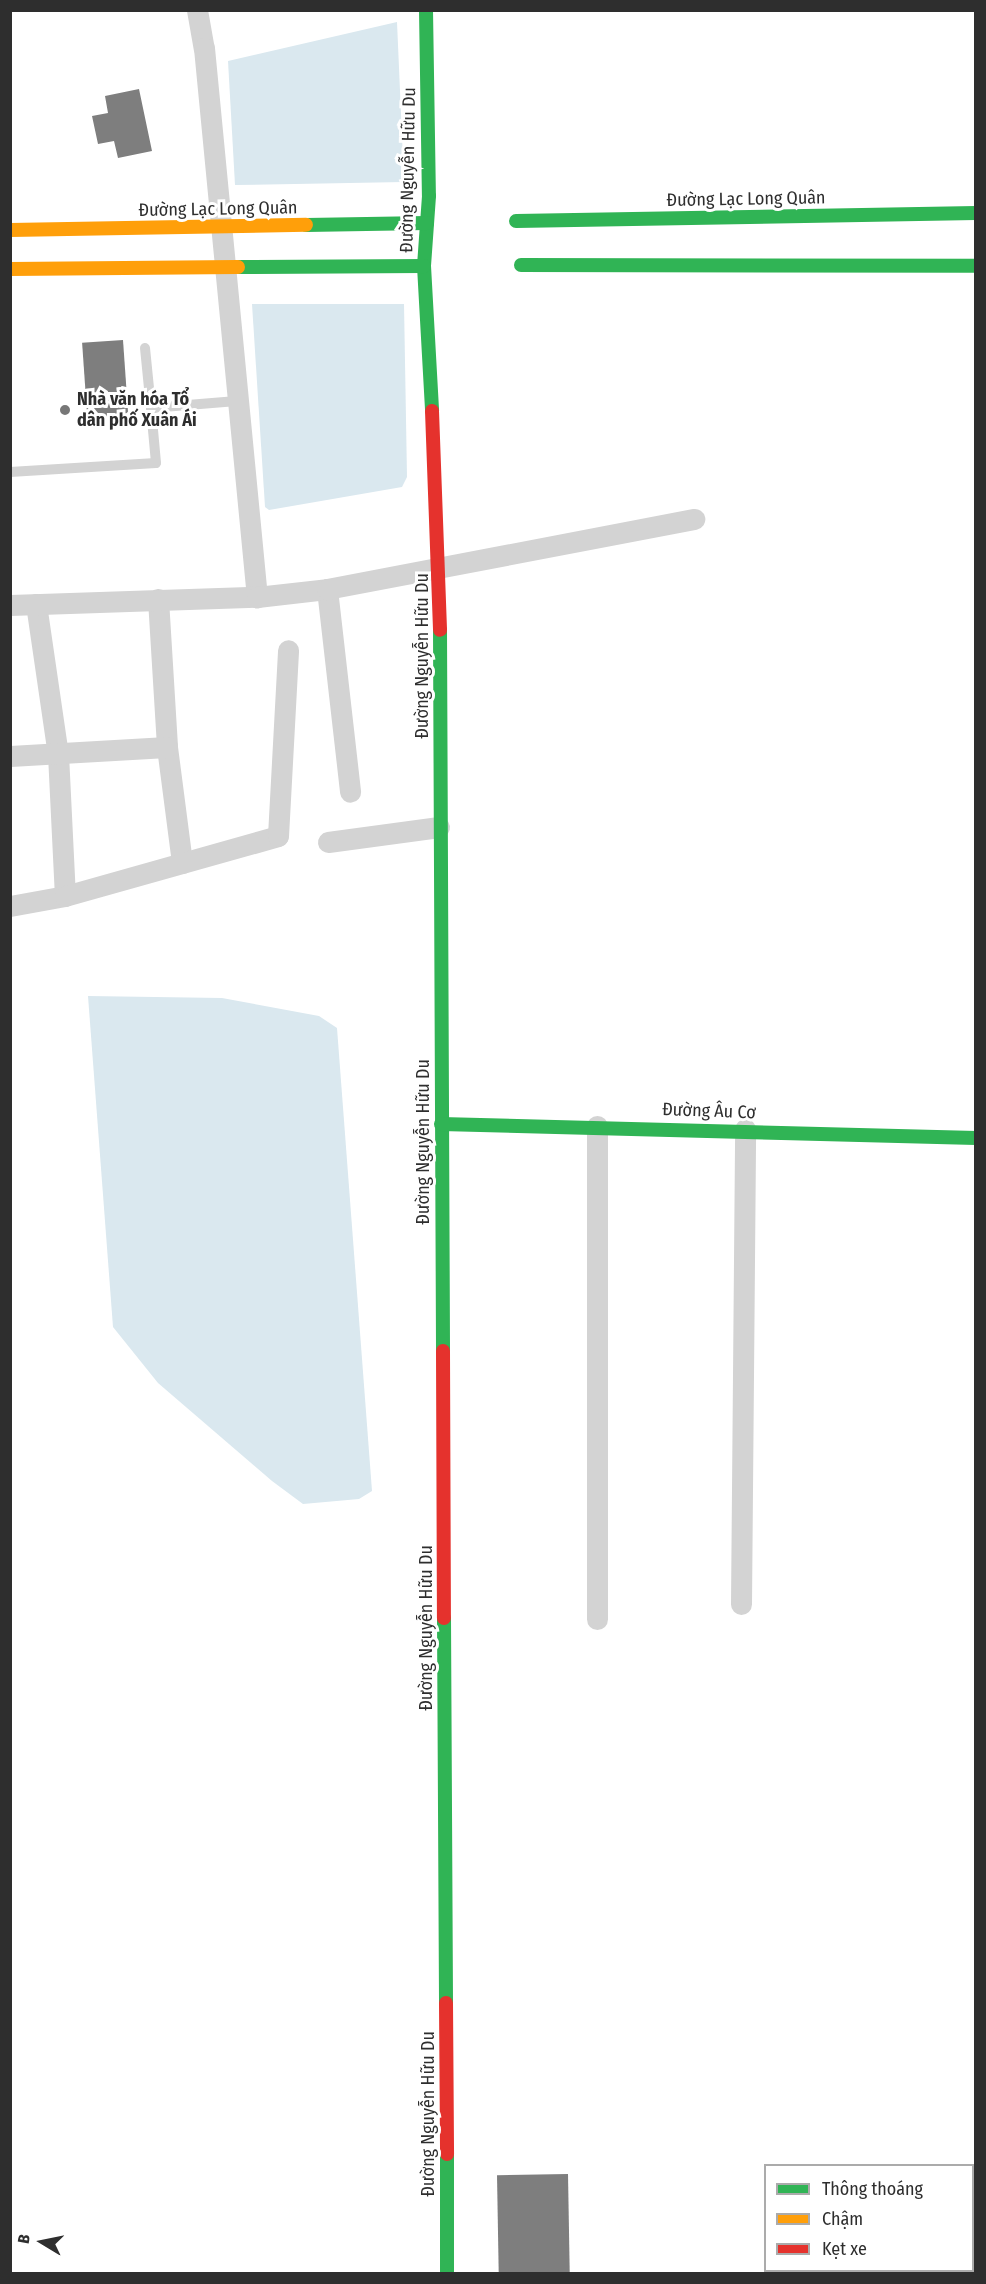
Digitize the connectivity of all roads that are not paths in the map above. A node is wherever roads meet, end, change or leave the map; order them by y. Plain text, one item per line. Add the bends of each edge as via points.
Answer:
1 (197, 10) edge
2 (426, 10) edge
3 (975, 213) edge
4 (516, 221) dead end
5 (427, 222) junction
6 (221, 227) junction
7 (10, 230) edge
8 (521, 265) dead end
9 (424, 266) junction
10 (975, 266) edge
11 (226, 267) junction
12 (10, 269) edge
13 (145, 348) dead end
14 (237, 401) junction
15 (151, 408) junction
16 (10, 472) edge
17 (694, 519) dead end
18 (440, 564) junction
19 (327, 589) junction
20 (257, 597) junction
21 (158, 599) junction
22 (36, 604) junction
23 (10, 605) edge
24 (288, 650) dead end
25 (167, 747) junction
26 (58, 754) junction
27 (10, 756) edge
28 (350, 792) dead end
29 (440, 827) junction
30 (328, 842) dead end
31 (182, 863) junction
32 (65, 896) junction
33 (10, 906) edge
34 (441, 1124) junction
35 (597, 1126) junction
36 (745, 1130) junction
37 (975, 1138) edge
38 (741, 1604) dead end
39 (597, 1619) dead end
40 (447, 2274) edge

1 - 6 street
2 - 5 main road, Đường Nguyễn Hữu Du
3 - 4 main road, Đường Lạc Long Quân
5 - 6 main road, Đường Lạc Long Quân
5 - 9 main road, Đường Nguyễn Hữu Du
6 - 7 main road, Đường Lạc Long Quân
6 - 11 street
8 - 10 main road
9 - 11 main road
9 - 18 main road, Đường Nguyễn Hữu Du
11 - 12 main road
11 - 14 street
13 - 15 lane
14 - 15 lane
14 - 20 street
15 - 16 lane via 156,463
17 - 18 street
18 - 19 street
18 - 29 main road, Đường Nguyễn Hữu Du
19 - 20 street
19 - 28 street
20 - 21 street
21 - 22 street
21 - 25 street
22 - 23 street
22 - 26 street
24 - 31 street via 278,836
25 - 26 street
25 - 31 street
26 - 27 street
26 - 32 street
29 - 30 street
29 - 34 main road, Đường Nguyễn Hữu Du
31 - 32 street
32 - 33 street
34 - 35 main road, Đường Âu Cơ
34 - 40 main road, Đường Nguyễn Hữu Du
35 - 36 main road, Đường Âu Cơ
35 - 39 street
36 - 37 main road, Đường Âu Cơ
36 - 38 street

